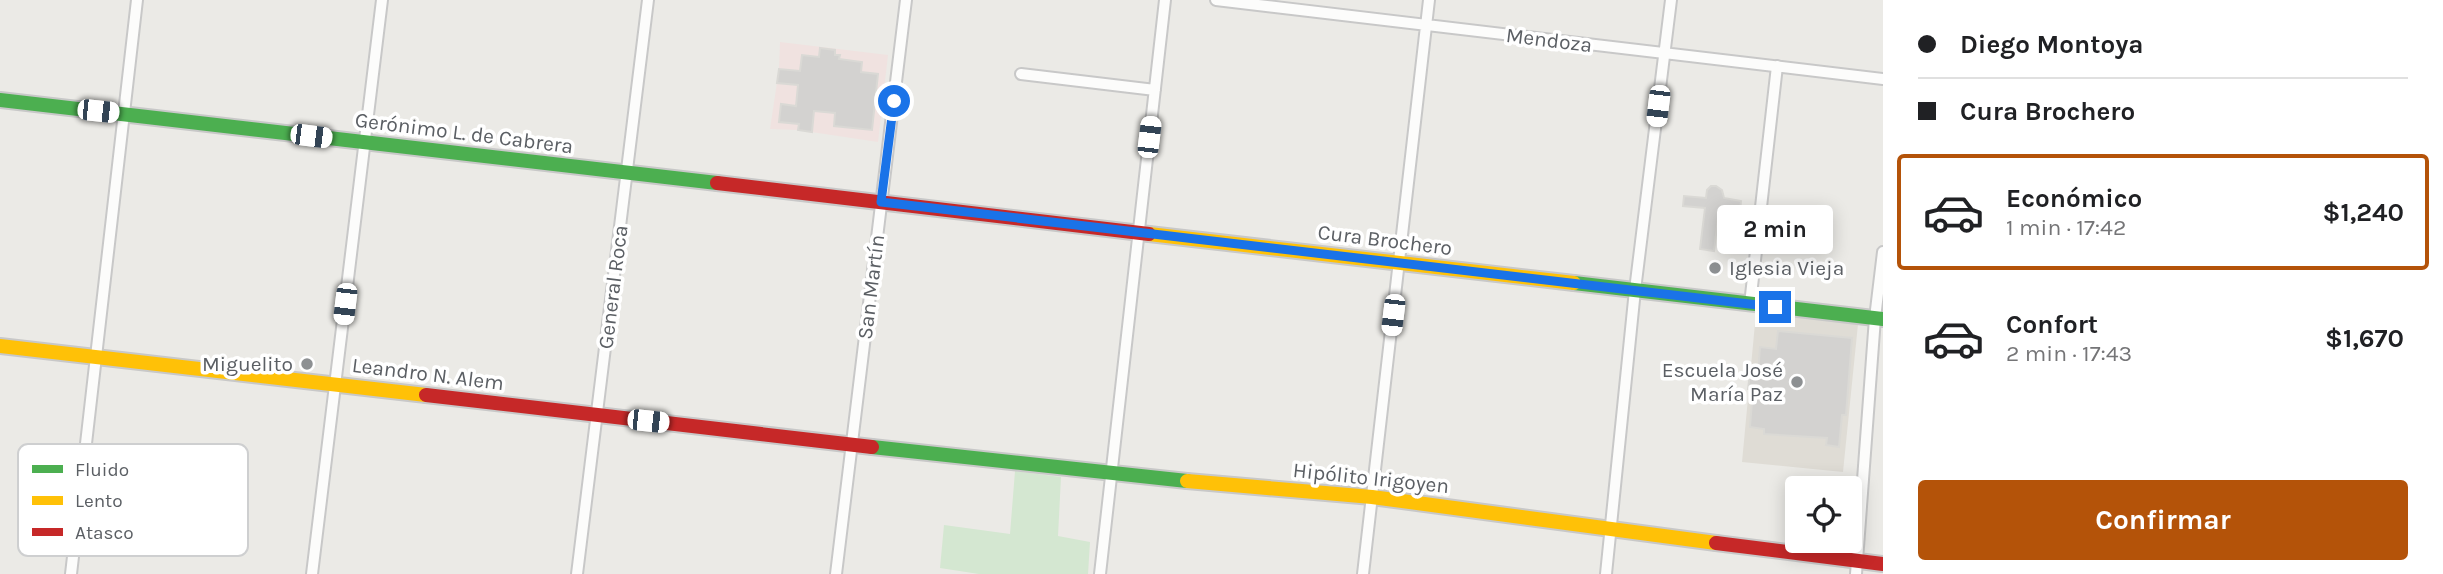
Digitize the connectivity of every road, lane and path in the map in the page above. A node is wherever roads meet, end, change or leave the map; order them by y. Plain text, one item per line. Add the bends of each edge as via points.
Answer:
1 (137, 0) edge
2 (382, 0) edge
3 (648, 0) edge
4 (906, 0) edge
5 (1165, 0) edge
6 (1216, 0) edge
7 (1429, 0) edge
8 (1671, 0) edge
9 (1426, 25) junction
10 (1664, 53) junction
11 (1777, 66) junction
12 (1021, 74) dead end
13 (1883, 79) edge
14 (1155, 90) junction
15 (0, 100) edge
16 (123, 114) junction
17 (364, 142) junction
18 (627, 173) junction
19 (881, 202) junction
20 (1139, 233) junction
21 (1883, 252) edge
22 (1399, 263) junction
23 (1634, 290) junction
24 (1750, 304) junction
25 (1879, 319) edge
26 (0, 346) edge
27 (95, 357) junction
28 (335, 385) junction
29 (597, 415) junction
30 (85, 444) edge
31 (852, 444) junction
32 (1111, 474) junction
33 (1372, 497) junction
34 (1611, 530) junction
35 (73, 556) edge
36 (1883, 564) edge
37 (1857, 567) edge
38 (71, 574) edge
39 (312, 574) edge
40 (577, 574) edge
41 (836, 574) edge
42 (1100, 574) edge
43 (1363, 574) edge
44 (1606, 574) edge

1 - 16 street
2 - 17 street
3 - 18 street, General Roca
4 - 19 street, San Martín
5 - 14 street
6 - 9 street, Mendoza
7 - 9 street
8 - 10 street
9 - 10 street, Mendoza
9 - 22 street
10 - 11 street, Mendoza
10 - 23 street
11 - 13 street, Mendoza
11 - 24 street
12 - 14 street
14 - 20 street
15 - 16 street, Gerónimo L. de Cabrera
16 - 17 street, Gerónimo L. de Cabrera
16 - 27 street
17 - 18 street, Gerónimo L. de Cabrera
17 - 28 street
18 - 19 street, Gerónimo L. de Cabrera
18 - 29 street, General Roca
19 - 20 street, Cura Brochero
19 - 31 street, San Martín
20 - 22 street, Cura Brochero
20 - 32 street
21 - 25 street
22 - 23 street, Cura Brochero
22 - 33 street
23 - 24 street, Cura Brochero
23 - 34 street
24 - 25 street, Cura Brochero
25 - 37 street
26 - 27 street, Leandro N. Alem
27 - 28 street, Leandro N. Alem
27 - 30 street
28 - 29 street, Leandro N. Alem
28 - 39 street
29 - 31 street, Leandro N. Alem
29 - 40 street, General Roca
31 - 32 street, Hipólito Irigoyen
31 - 41 street, San Martín
32 - 33 street, Hipólito Irigoyen
32 - 42 street
33 - 34 street, Hipólito Irigoyen
33 - 43 street
34 - 37 street, Hipólito Irigoyen
34 - 44 street
35 - 38 street
36 - 37 street, Hipólito Irigoyen

